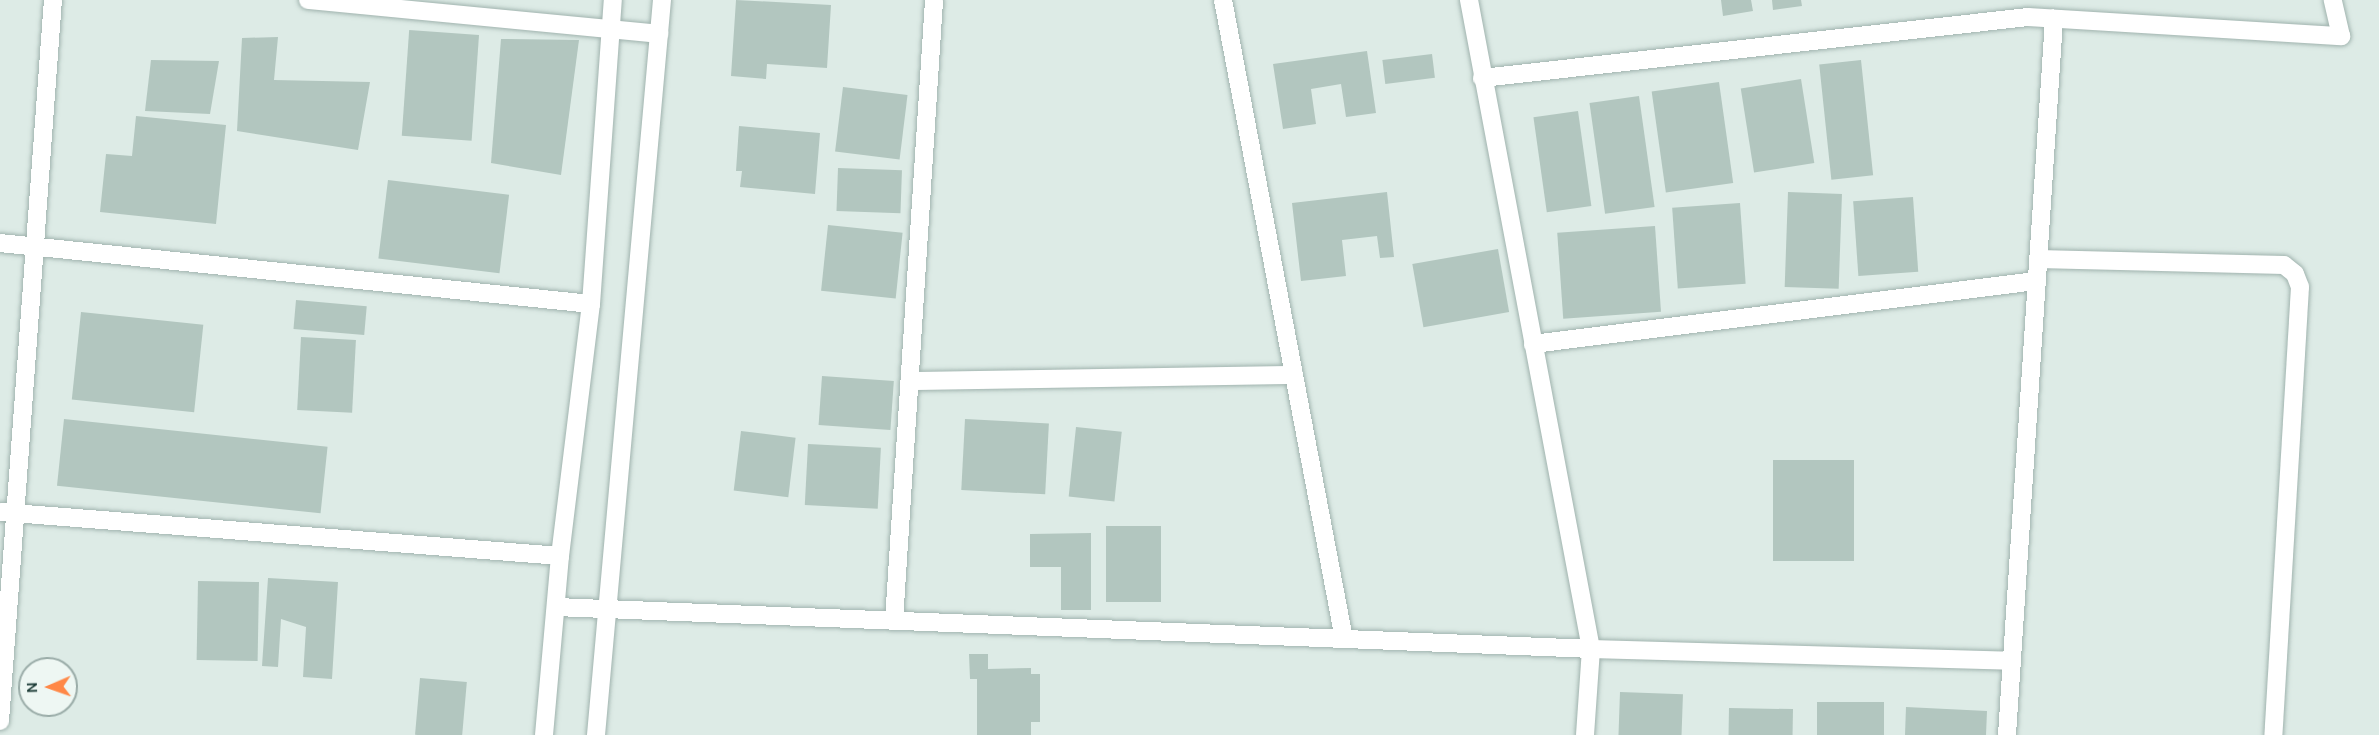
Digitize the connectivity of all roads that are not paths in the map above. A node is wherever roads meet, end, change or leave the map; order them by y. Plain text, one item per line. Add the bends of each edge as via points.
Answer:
1 (53, 0) edge
2 (308, 0) edge
3 (613, 0) edge
4 (662, 0) edge
5 (934, 0) edge
6 (1223, 0) edge
7 (1469, 0) edge
8 (2333, 0) edge
9 (2054, 19) junction
10 (610, 30) junction
11 (659, 34) junction
12 (1482, 78) junction
13 (0, 243) edge
14 (36, 246) junction
15 (2038, 259) junction
16 (2036, 281) junction
17 (591, 304) junction
18 (1533, 344) junction
19 (1294, 375) junction
20 (910, 381) junction
21 (8, 513) edge
22 (560, 556) junction
23 (556, 607) junction
24 (608, 609) junction
25 (894, 621) junction
26 (1344, 639) junction
27 (1591, 649) junction
28 (2011, 661) junction
29 (0, 721) edge
30 (544, 735) edge
31 (596, 735) edge
32 (1585, 735) edge
33 (2007, 735) edge
34 (2273, 735) edge

1 - 14 street
2 - 10 street
3 - 10 street
4 - 11 street
5 - 20 street
6 - 19 street
7 - 12 street
8 - 9 street via 2341,36
9 - 12 street via 2028,17
9 - 15 street
10 - 11 street
10 - 17 street
11 - 24 street
12 - 18 street
13 - 14 street
14 - 17 street
14 - 21 street
15 - 16 street
15 - 34 street via 2284,265 2295,274 2300,287
16 - 18 street
16 - 28 street
17 - 22 street
18 - 27 street
19 - 20 street
19 - 26 street
20 - 25 street
21 - 22 street
21 - 29 street
22 - 23 street
23 - 24 street
23 - 30 street
24 - 25 street
24 - 31 street
25 - 26 street
26 - 27 street
27 - 28 street
27 - 32 street
28 - 33 street

